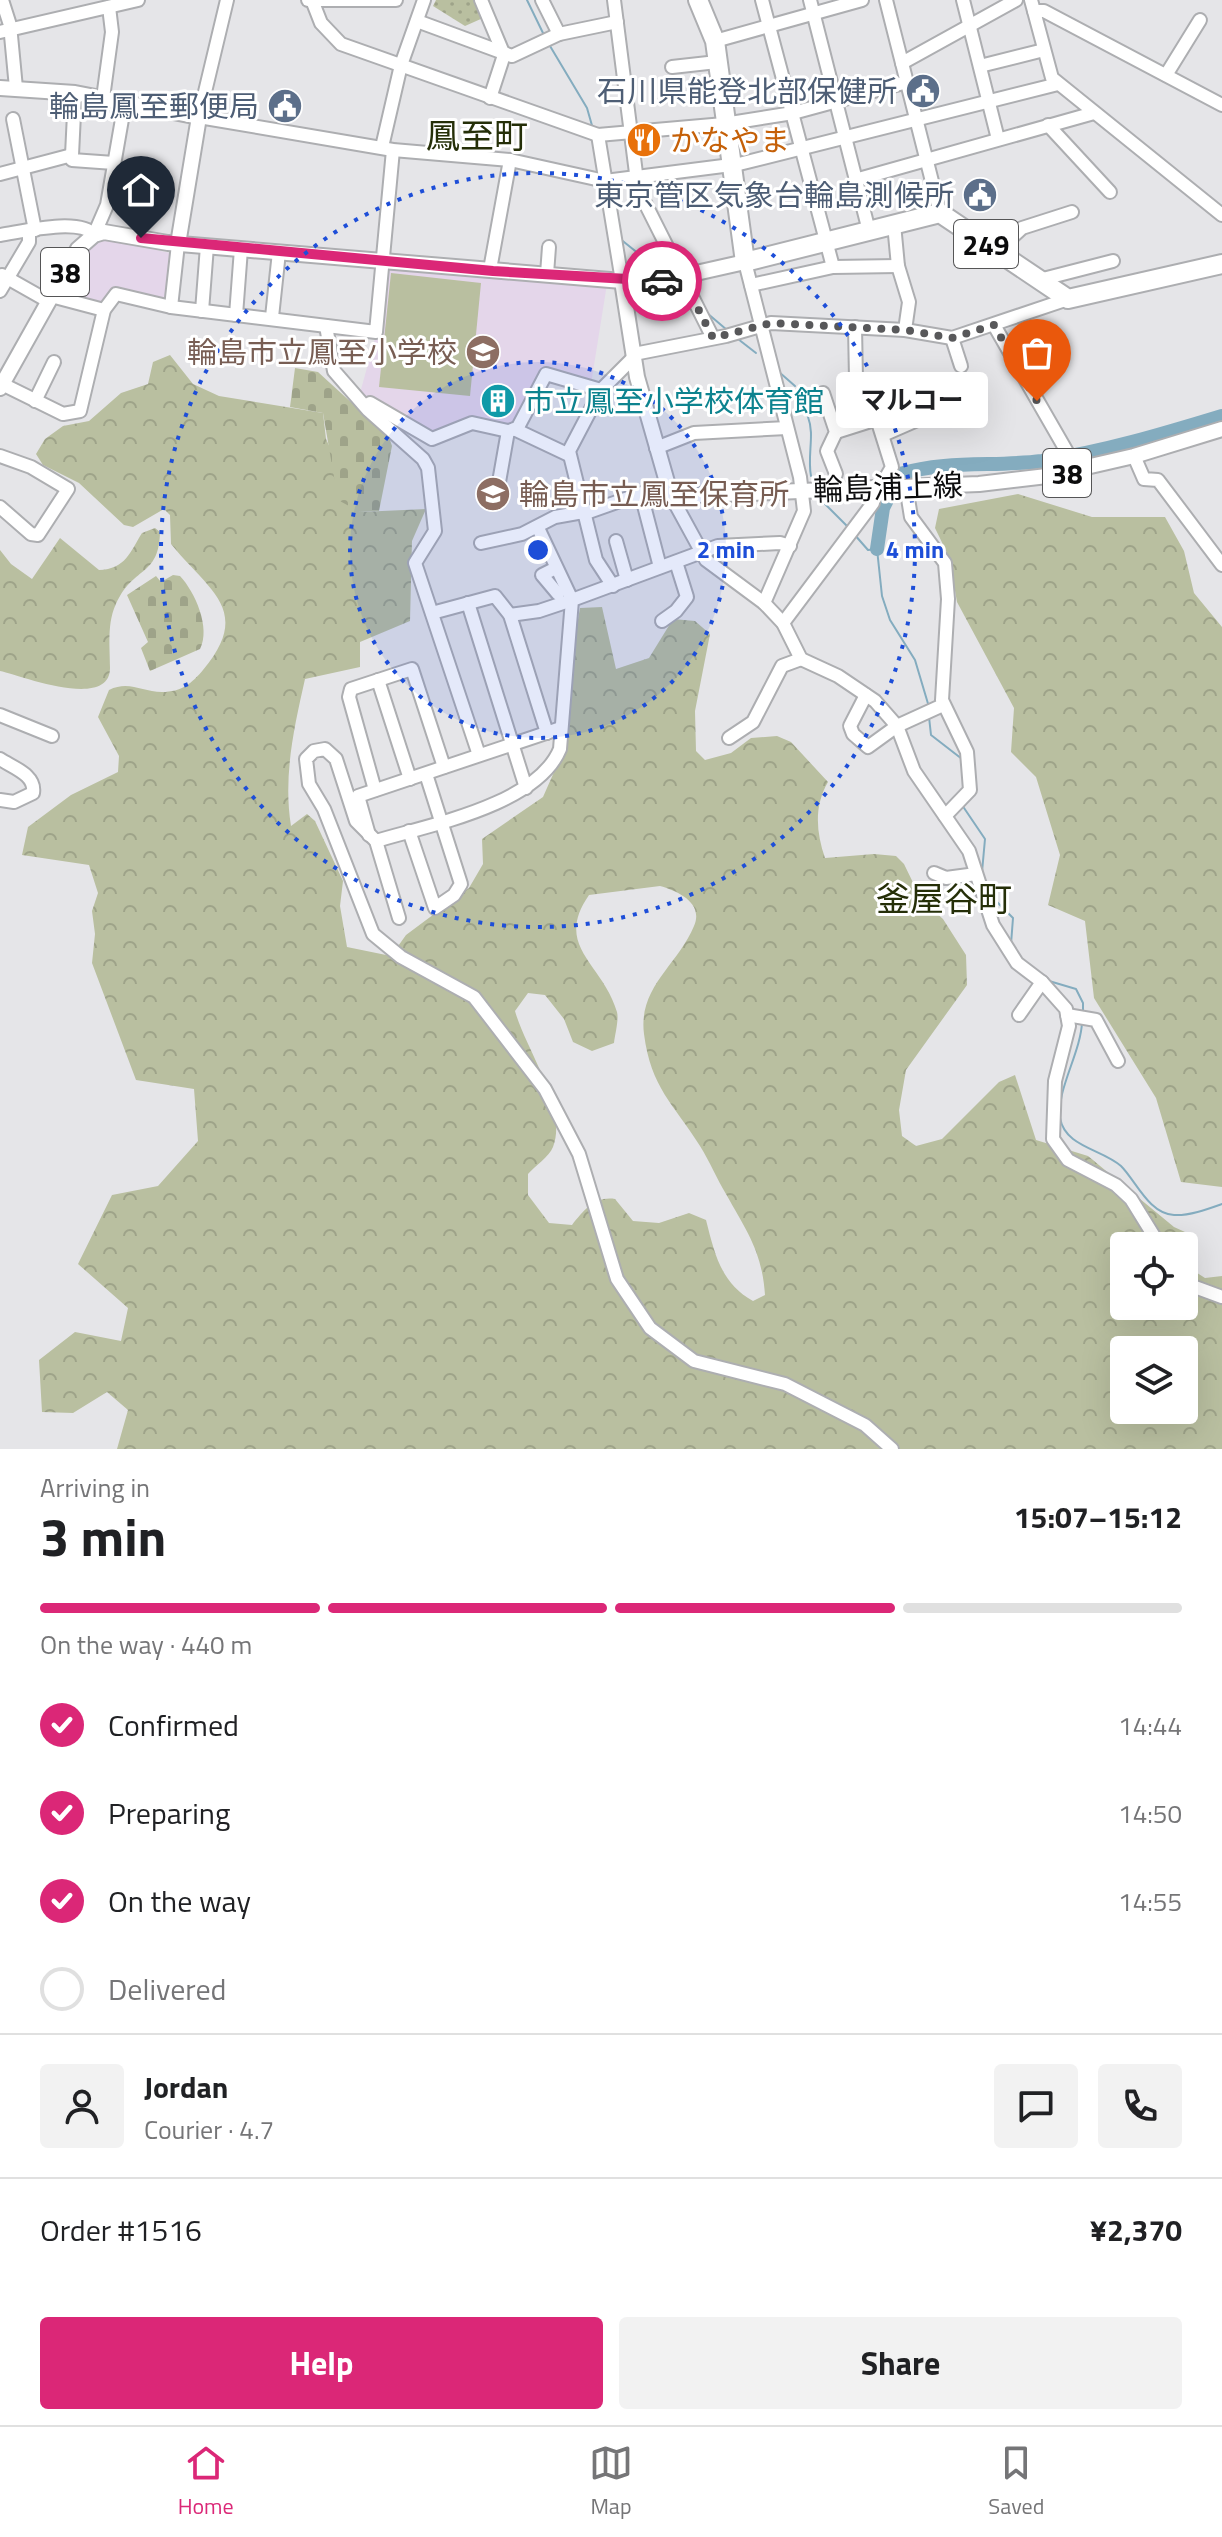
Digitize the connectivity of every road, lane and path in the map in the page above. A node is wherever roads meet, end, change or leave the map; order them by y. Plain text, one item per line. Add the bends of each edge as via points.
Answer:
1 (2, 0) edge
2 (138, 0) edge
3 (227, 0) edge
4 (304, 0) edge
5 (312, 0) edge
6 (396, 0) edge
7 (424, 0) edge
8 (481, 0) edge
9 (542, 0) edge
10 (614, 0) edge
11 (698, 0) edge
12 (762, 0) edge
13 (810, 0) edge
14 (862, 0) edge
15 (886, 0) edge
16 (963, 0) edge
17 (1016, 0) edge
18 (1033, 6) edge
19 (109, 7) junction
20 (813, 14) junction
21 (1200, 20) dead end
22 (417, 21) junction
23 (617, 22) junction
24 (769, 26) junction
25 (970, 26) junction
26 (4, 31) edge
27 (734, 36) junction
28 (551, 38) junction
29 (715, 41) junction
30 (738, 49) dead end
31 (1044, 50) junction
32 (504, 55) junction
33 (717, 62) junction
34 (902, 63) junction
35 (401, 65) junction
36 (980, 66) junction
37 (672, 67) dead end
38 (1166, 75) junction
39 (907, 82) junction
40 (1058, 84) junction
41 (0, 88) edge
42 (16, 88) junction
43 (75, 93) junction
44 (103, 98) junction
45 (490, 98) junction
46 (835, 101) junction
47 (125, 102) junction
48 (989, 103) junction
49 (1222, 105) edge
50 (793, 113) junction
51 (1094, 113) junction
52 (199, 117) junction
53 (13, 119) dead end
54 (916, 120) junction
55 (724, 124) junction
56 (1048, 125) junction
57 (631, 133) junction
58 (595, 134) junction
59 (844, 138) junction
60 (998, 139) junction
61 (387, 149) junction
62 (802, 149) junction
63 (72, 155) junction
64 (510, 160) junction
65 (926, 161) junction
66 (114, 163) junction
67 (730, 164) junction
68 (23, 168) junction
69 (0, 174) edge
70 (636, 176) junction
71 (602, 180) junction
72 (855, 180) junction
73 (1110, 192) dead end
74 (1072, 212) dead end
75 (940, 213) junction
76 (1222, 215) edge
77 (894, 224) junction
78 (32, 231) junction
79 (869, 231) junction
80 (0, 235) edge
81 (94, 235) junction
82 (826, 241) junction
83 (178, 244) junction
84 (207, 246) junction
85 (549, 247) dead end
86 (241, 249) junction
87 (997, 251) junction
88 (279, 252) junction
89 (383, 261) junction
90 (1113, 261) dead end
91 (745, 262) junction
92 (1222, 264) edge
93 (898, 266) junction
94 (833, 267) junction
95 (493, 271) junction
96 (547, 274) junction
97 (4, 276) edge
98 (682, 277) junction
99 (1039, 280) junction
100 (622, 281) junction
101 (751, 285) junction
102 (0, 291) edge
103 (50, 298) junction
104 (1068, 299) junction
105 (171, 307) junction
106 (104, 310) junction
107 (202, 311) junction
108 (236, 315) junction
109 (272, 317) junction
110 (994, 325) junction
111 (326, 326) junction
112 (761, 326) junction
113 (855, 327) junction
114 (905, 330) junction
115 (726, 336) junction
116 (952, 338) junction
117 (634, 356) junction
118 (54, 362) dead end
119 (961, 366) dead end
120 (933, 380) dead end
121 (1, 386) edge
122 (601, 390) junction
123 (823, 393) dead end
124 (358, 398) junction
125 (35, 401) junction
126 (877, 419) junction
127 (787, 428) junction
128 (1222, 429) edge
129 (511, 430) junction
130 (836, 432) junction
131 (883, 435) junction
132 (656, 448) junction
133 (569, 455) junction
134 (0, 456) edge
135 (1134, 456) junction
136 (1072, 462) junction
137 (836, 474) dead end
138 (499, 482) dead end
139 (880, 486) junction
140 (906, 486) junction
141 (670, 490) junction
142 (802, 490) junction
143 (641, 494) junction
144 (0, 507) edge
145 (583, 513) junction
146 (538, 528) junction
147 (616, 541) dead end
148 (481, 543) dead end
149 (790, 546) junction
150 (701, 551) junction
151 (676, 562) junction
152 (1222, 565) edge
153 (660, 567) junction
154 (556, 568) junction
155 (627, 580) junction
156 (613, 586) junction
157 (558, 594) dead end
158 (572, 600) junction
159 (468, 603) junction
160 (764, 603) junction
161 (432, 613) junction
162 (510, 615) junction
163 (662, 621) dead end
164 (783, 623) junction
165 (801, 659) junction
166 (378, 680) junction
167 (866, 695) junction
168 (933, 709) junction
169 (0, 715) edge
170 (897, 726) junction
171 (561, 728) junction
172 (547, 733) junction
173 (52, 736) dead end
174 (729, 738) dead end
175 (512, 745) junction
176 (479, 755) junction
177 (0, 759) edge
178 (444, 767) junction
179 (426, 774) junction
180 (410, 779) junction
181 (526, 788) junction
182 (375, 790) junction
183 (0, 800) edge
184 (945, 816) junction
185 (441, 821) junction
186 (409, 831) junction
187 (372, 838) junction
188 (934, 873) dead end
189 (976, 874) junction
190 (399, 918) dead end
191 (1042, 982) junction
192 (1019, 1015) dead end
193 (1067, 1015) junction
194 (1118, 1061) dead end
195 (1151, 1232) edge
196 (1198, 1288) edge
197 (1222, 1297) edge
198 (892, 1449) edge

1 - 26 street
2 - 19 street
3 - 52 street
4 - 5 street
5 - 6 street
5 - 35 street via 334,40
7 - 22 street
8 - 32 street
9 - 28 street
10 - 23 street
11 - 29 highway
12 - 24 street
13 - 20 street
14 - 20 street
15 - 34 street
16 - 25 street
17 - 25 street
18 - 31 street
18 - 38 street
19 - 26 street
19 - 44 street via 112,32
20 - 24 street
20 - 46 street
21 - 38 street
22 - 32 street
22 - 35 street
23 - 28 street
23 - 57 street
24 - 27 street
24 - 50 street
25 - 34 street
25 - 36 street
26 - 42 street
27 - 29 street
27 - 30 street
28 - 32 street
29 - 33 highway
31 - 36 street
31 - 40 street
32 - 45 street
33 - 37 street
33 - 55 highway
34 - 39 street
35 - 45 street
35 - 61 street
36 - 48 street
38 - 49 street
39 - 46 street
39 - 54 street
40 - 48 street
40 - 51 street
41 - 42 main road
42 - 43 main road
43 - 44 main road
43 - 63 street
44 - 47 main road
45 - 58 street
46 - 50 street
46 - 59 street
47 - 52 main road
47 - 66 street
48 - 54 street
48 - 60 street
50 - 55 street
50 - 62 street
51 - 56 street
51 - 76 street
52 - 61 street
52 - 83 main road
53 - 68 street
54 - 59 street
54 - 65 street
55 - 57 street
55 - 67 highway
56 - 60 street
56 - 73 street
57 - 58 street
57 - 70 street
58 - 71 street
59 - 62 street
59 - 72 street
60 - 65 street
61 - 64 street
61 - 89 street
62 - 67 street
62 - 82 street
63 - 66 street via 72,160
63 - 68 street
64 - 71 street
64 - 95 street
65 - 72 street
65 - 75 street
66 - 81 street via 107,205
67 - 70 street
67 - 91 highway
68 - 69 street
68 - 78 street
70 - 71 street
70 - 98 street
71 - 100 street
72 - 79 street
74 - 87 street via 1022,228
75 - 77 highway, 249
75 - 87 highway, 249
77 - 79 highway, 249
77 - 93 street
78 - 80 street
78 - 81 street via 77,226
78 - 97 street
79 - 82 highway, 249
81 - 83 main road, 38 via 107,232
81 - 103 main road, 38 via 81,245
82 - 91 highway, 249
82 - 94 street
83 - 84 main road, 38
83 - 105 street
84 - 86 main road, 38
84 - 107 street
85 - 96 street
86 - 88 main road, 38
86 - 108 street
87 - 99 highway, 249
88 - 89 main road, 38
88 - 109 street
89 - 95 main road, 38
89 - 111 street via 376,332
90 - 99 street
91 - 98 main road, 38
91 - 101 street
92 - 104 highway
93 - 94 street
93 - 114 street via 909,302
94 - 101 street
95 - 96 main road, 38
96 - 100 main road, 38
97 - 102 street
97 - 103 street
98 - 100 main road, 38
98 - 115 street via 694,301
99 - 104 highway, 249
100 - 117 main road
101 - 112 street
103 - 106 street
103 - 121 main road, 38
104 - 110 street
105 - 106 street via 116,294
105 - 107 street
106 - 125 street via 83,406 68,415
107 - 108 street
108 - 109 street
109 - 111 street
110 - 116 street
110 - 136 street
111 - 124 street via 334,371
112 - 113 street
112 - 115 street
112 - 127 street
113 - 114 street
113 - 126 street via 853,368
114 - 116 street
115 - 117 street
116 - 119 street
117 - 122 street
117 - 132 main road
118 - 125 street
120 - 131 street via 944,400
121 - 125 street
122 - 129 street via 546,374
122 - 133 street
123 - 130 street via 825,420
124 - 129 street via 428,439 472,423
124 - 161 street via 428,468 435,531 415,563
126 - 130 street
126 - 131 street
127 - 132 street via 694,433
127 - 142 street
128 - 135 main road, 輪島浦上線 / 38
129 - 133 street
129 - 138 street
130 - 137 street via 827,451
131 - 139 street via 892,467
132 - 141 main road
133 - 145 street
134 - 144 street via 68,489 38,535
135 - 136 main road, 輪島浦上線 / 38
135 - 152 street via 1144,479 1158,480
136 - 140 main road, 輪島浦上線 / 38 via 979,484
139 - 140 main road, 輪島浦上線 / 38
139 - 142 main road, 輪島浦上線 / 38
139 - 164 street via 873,503
140 - 168 street via 911,517 945,563 948,599
141 - 142 main road, 輪島浦上線 / 38
141 - 143 street
141 - 150 street
142 - 149 street via 804,511
143 - 145 street
143 - 153 street
145 - 146 street via 555,517
145 - 156 street via 596,560
146 - 148 street
146 - 154 street
147 - 155 street
149 - 150 street
149 - 160 street
150 - 151 street
150 - 160 street
151 - 153 street
151 - 163 street via 687,597
153 - 155 street
154 - 157 street via 537,579
154 - 158 street
155 - 156 street
156 - 158 street
158 - 162 street
158 - 171 street
159 - 161 street
159 - 162 street via 495,596
159 - 175 street
160 - 164 street
161 - 176 street
162 - 172 street
164 - 165 street
165 - 167 street
165 - 174 street via 782,666 753,722
166 - 178 street via 412,669
166 - 180 street
166 - 182 street via 351,689 349,697
167 - 170 street
167 - 170 street via 853,716 853,734 868,747
168 - 170 street
168 - 184 street via 967,752 970,790
169 - 173 street
170 - 184 street via 914,771
171 - 172 street
171 - 181 street via 554,764
172 - 175 street
175 - 176 street
175 - 181 street
176 - 178 street
177 - 183 street via 31,779 34,787 22,800
178 - 179 street
179 - 180 street
179 - 185 street
180 - 182 street
181 - 185 street
182 - 187 street via 358,796
184 - 189 street via 969,851
185 - 186 street
185 - 186 street via 461,884 435,908
186 - 187 street
187 - 190 street
187 - 198 street via 356,821 336,759 325,749 314,751 306,759 306,775 373,934 401,957 474,997 545,1089 579,1154 617,1279 650,1328 694,1361 785,1384 865,1425
188 - 189 street via 946,878
189 - 191 street via 993,925 1017,963
191 - 192 street via 1028,993
191 - 193 street
193 - 194 street via 1096,1020
193 - 195 street via 1055,1081 1053,1139 1068,1160 1116,1185 1131,1199
196 - 197 street

